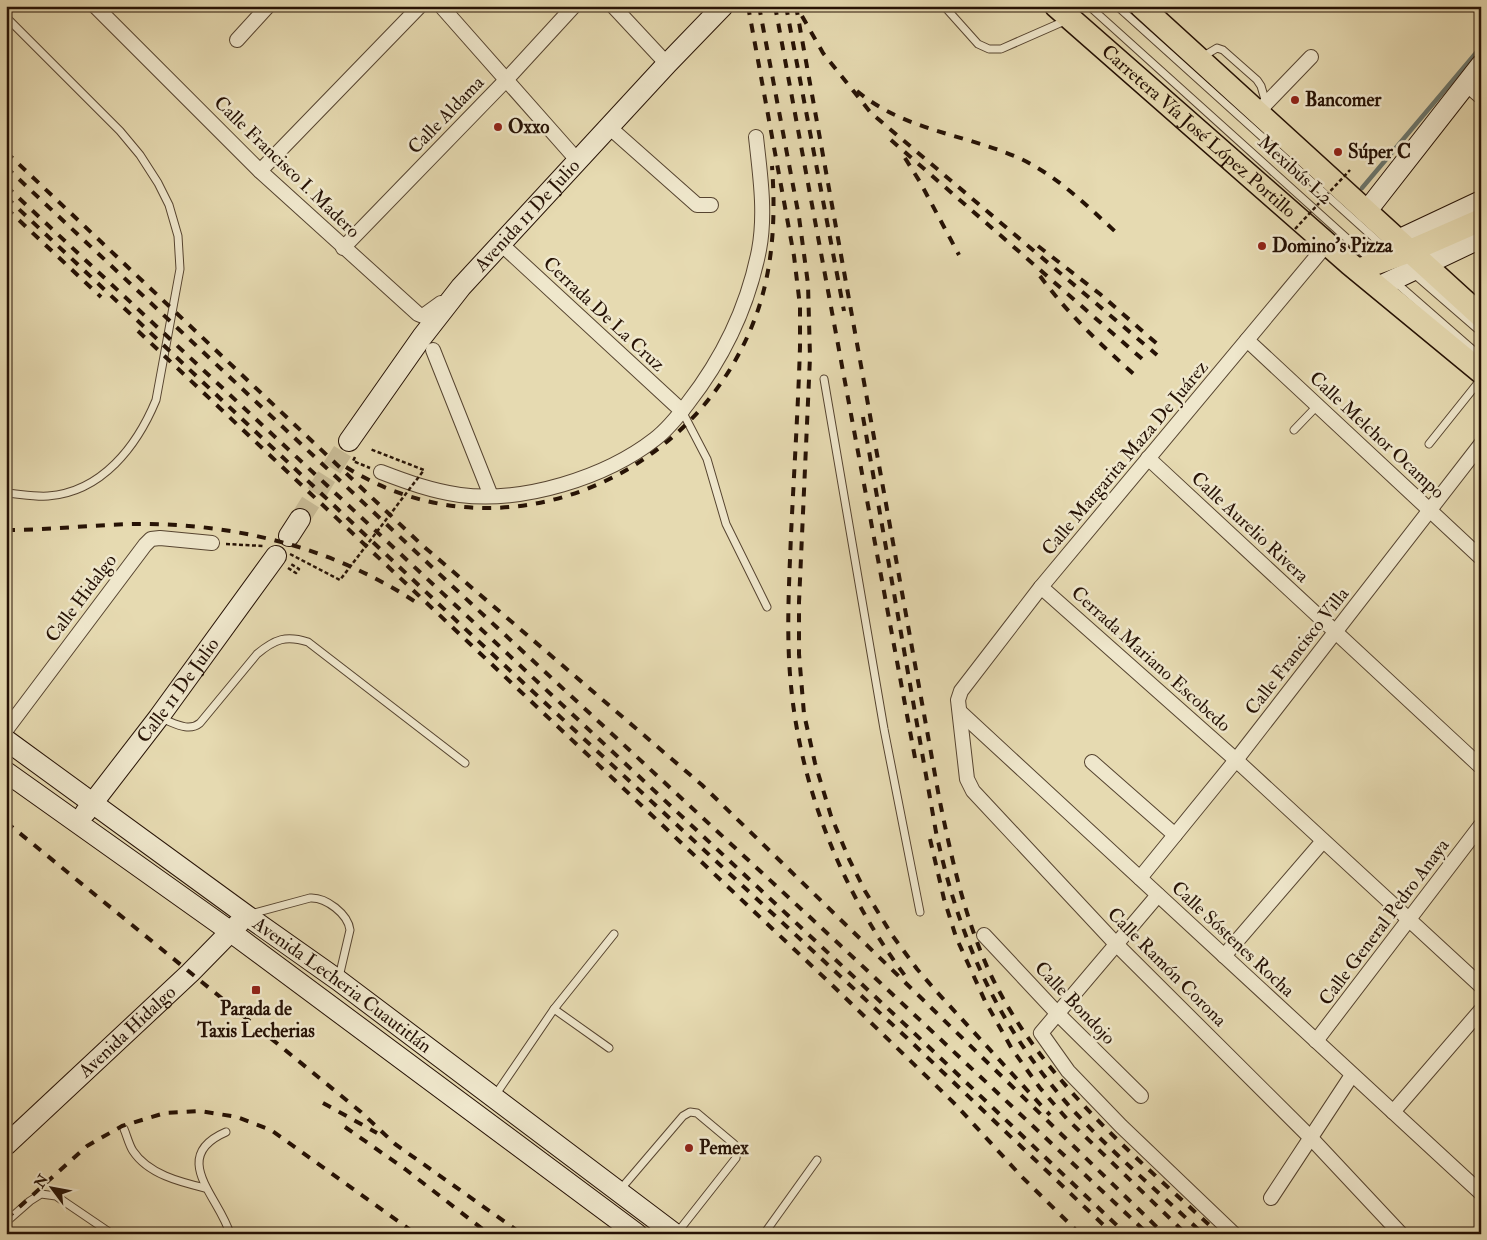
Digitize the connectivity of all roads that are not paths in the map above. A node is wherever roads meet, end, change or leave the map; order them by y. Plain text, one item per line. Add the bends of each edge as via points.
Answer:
1 (95, 6) edge
2 (268, 6) edge
3 (420, 6) edge
4 (441, 6) edge
5 (574, 6) edge
6 (614, 6) edge
7 (723, 6) edge
8 (944, 6) edge
9 (1089, 6) edge
10 (1117, 6) edge
11 (1141, 6) edge
12 (1062, 12) edge
13 (6, 17) edge
14 (237, 40) dead end
15 (1311, 58) dead end
16 (667, 64) junction
17 (1481, 64) edge
18 (506, 80) junction
19 (1465, 83) junction
20 (1481, 97) edge
21 (1262, 108) junction
22 (609, 127) junction
23 (756, 137) dead end
24 (578, 161) junction
25 (260, 171) junction
26 (1481, 201) edge
27 (711, 205) dead end
28 (1366, 212) junction
29 (1481, 220) edge
30 (1481, 238) edge
31 (501, 244) junction
32 (1327, 244) junction
33 (344, 248) junction
34 (1394, 266) junction
35 (461, 287) junction
36 (1481, 316) edge
37 (1481, 332) edge
38 (1248, 340) junction
39 (433, 350) dead end
40 (1481, 358) edge
41 (1481, 372) edge
42 (824, 379) dead end
43 (1481, 380) edge
44 (1318, 405) junction
45 (682, 411) junction
46 (1294, 430) dead end
47 (349, 441) tunnel mouth
48 (1429, 444) dead end
49 (1481, 444) edge
50 (1148, 458) junction
51 (380, 472) dead end
52 (6, 493) edge
53 (491, 496) junction
54 (1429, 510) junction
55 (300, 519) tunnel mouth
56 (212, 543) dead end
57 (1481, 558) edge
58 (1041, 586) junction
59 (767, 607) dead end
60 (1335, 632) junction
61 (959, 706) junction
62 (159, 717) junction
63 (6, 730) edge
64 (6, 740) edge
65 (1236, 760) junction
66 (1092, 762) dead end
67 (465, 763) dead end
68 (1481, 767) edge
69 (6, 772) edge
70 (92, 804) junction
71 (78, 823) junction
72 (1481, 825) edge
73 (1174, 835) junction
74 (1323, 841) junction
75 (1140, 878) junction
76 (1158, 895) junction
77 (920, 912) dead end
78 (246, 915) junction
79 (1409, 920) junction
80 (231, 932) junction
81 (614, 934) dead end
82 (984, 934) dead end
83 (1116, 944) junction
84 (1224, 956) junction
85 (338, 980) junction
86 (1481, 986) edge
87 (554, 1009) junction
88 (1481, 1010) edge
89 (1057, 1013) junction
90 (1316, 1041) junction
91 (609, 1048) dead end
92 (1352, 1075) junction
93 (1141, 1096) dead end
94 (493, 1097) junction
95 (1393, 1112) junction
96 (124, 1129) dead end
97 (226, 1132) dead end
98 (1311, 1138) junction
99 (6, 1145) edge
100 (817, 1160) dead end
101 (205, 1188) junction
102 (618, 1192) junction
103 (1481, 1193) edge
104 (1271, 1198) dead end
105 (6, 1222) edge
106 (112, 1234) edge
107 (230, 1234) edge
108 (637, 1234) edge
109 (676, 1234) edge
110 (764, 1234) edge
111 (1234, 1234) edge
112 (1401, 1234) edge

1 - 25 street, Calle Francisco I. Madero
2 - 14 street
3 - 25 street
4 - 18 street
5 - 18 street, Calle Aldama
6 - 16 street
7 - 16 main road, Avenida 11 De Julio
8 - 12 lane via 978,44 989,50 1001,49
9 - 34 lane, Mexibús L2
10 - 34 lane, Mexibús L2
11 - 21 main road, Carretera Vía José López Portillo
12 - 32 main road, Carretera Vía José López Portillo
13 - 52 lane via 140,155 169,205 178,236 180,269 156,400 148,420 120,461 73,492 48,496
15 - 21 street
16 - 22 main road, Avenida 11 De Julio
17 - 19 main road
18 - 24 street
18 - 33 street, Calle Aldama
19 - 20 street
19 - 28 main road
21 - 28 main road, Carretera Vía José López Portillo
22 - 24 main road, Avenida 11 De Julio
22 - 27 street via 697,205
23 - 45 street via 762,200 759,248 749,291 712,370
24 - 31 main road, Avenida 11 De Julio
25 - 33 street, Calle Francisco I. Madero
26 - 34 main road
28 - 34 main road, Carretera Vía José López Portillo
29 - 34 main road
30 - 34 main road
31 - 35 main road, Avenida 11 De Julio
31 - 45 street, Cerrada De La Cruz
32 - 34 main road, Carretera Vía José López Portillo
32 - 38 street, Calle Margarita Maza De Juárez
33 - 35 street, Calle Francisco I. Madero via 423,316
34 - 36 main road, Carretera Vía José López Portillo
34 - 37 lane, Mexibús L2
34 - 40 lane, Mexibús L2
34 - 41 main road, Carretera Vía José López Portillo
35 - 47 main road, Avenida 11 De Julio
38 - 44 street, Calle Melchor Ocampo
38 - 50 street, Calle Margarita Maza De Juárez
39 - 53 street
42 - 77 lane via 884,729
43 - 48 lane
44 - 46 lane
44 - 54 street, Calle Melchor Ocampo
45 - 53 street via 656,439 602,470 527,494
45 - 59 lane via 707,459 726,524
49 - 54 street, Calle Francisco Villa
50 - 58 street, Calle Margarita Maza De Juárez
50 - 60 street, Calle Aurelio Rivera
51 - 53 street via 424,488 461,495
54 - 57 street, Calle Melchor Ocampo
54 - 60 street, Calle Francisco Villa
55 - 62 main road, Calle 11 De Julio via 285,549
56 - 63 street, Calle Hidalgo via 151,539
58 - 61 street, Calle Margarita Maza De Juárez via 961,691
58 - 65 street, Cerrada Mariano Escobedo
60 - 65 street, Calle Francisco Villa
60 - 68 street, Calle Aurelio Rivera
61 - 75 street, Calle Sóstenes Rocha
61 - 83 street, Calle Ramón Corona via 967,779 972,791
62 - 67 lane via 188,728 195,727 257,654 268,645 294,638 308,642
62 - 70 main road, Calle 11 De Julio
64 - 70 main road, Avenida Lecheria Cuautitlán
65 - 73 street, Calle Francisco Villa
65 - 74 street
66 - 73 street
69 - 71 main road, Avenida Lecheria Cuautitlán
70 - 71 main road, Calle 11 De Julio
70 - 78 main road, Avenida Lecheria Cuautitlán
71 - 80 main road, Avenida Lecheria Cuautitlán
72 - 79 street, Calle General Pedro Anaya
73 - 75 street, Calle Francisco Villa
74 - 79 street
74 - 84 street
75 - 76 street, Calle Sóstenes Rocha
76 - 83 street
76 - 84 street, Calle Sóstenes Rocha
78 - 80 main road, Avenida Hidalgo
78 - 85 main road, Avenida Lecheria Cuautitlán
78 - 85 lane via 310,898 325,902 349,923
79 - 86 street
79 - 90 street, Calle General Pedro Anaya
80 - 99 main road, Avenida Hidalgo
80 - 108 main road, Avenida Lecheria Cuautitlán
81 - 87 lane
82 - 89 street, Calle Bondojo
83 - 89 street
83 - 98 street, Calle Ramón Corona
84 - 90 street, Calle Sóstenes Rocha
85 - 94 main road, Avenida Lecheria Cuautitlán
87 - 91 lane
87 - 94 lane
88 - 95 street
89 - 93 street, Calle Bondojo
89 - 111 street via 1041,1033 1068,1071
90 - 92 street, Calle Sóstenes Rocha
92 - 95 street, Calle Sóstenes Rocha
92 - 98 street
94 - 102 main road, Avenida Lecheria Cuautitlán
95 - 103 street, Calle Sóstenes Rocha
96 - 101 lane via 133,1152 152,1169 177,1182
97 - 101 lane via 214,1137 200,1157 200,1173
98 - 104 street
98 - 112 street, Calle Ramón Corona
100 - 110 lane
101 - 107 lane
102 - 109 main road, Avenida Lecheria Cuautitlán
102 - 109 lane via 683,1116 697,1113 734,1144 736,1158
105 - 106 lane via 41,1194 56,1196

